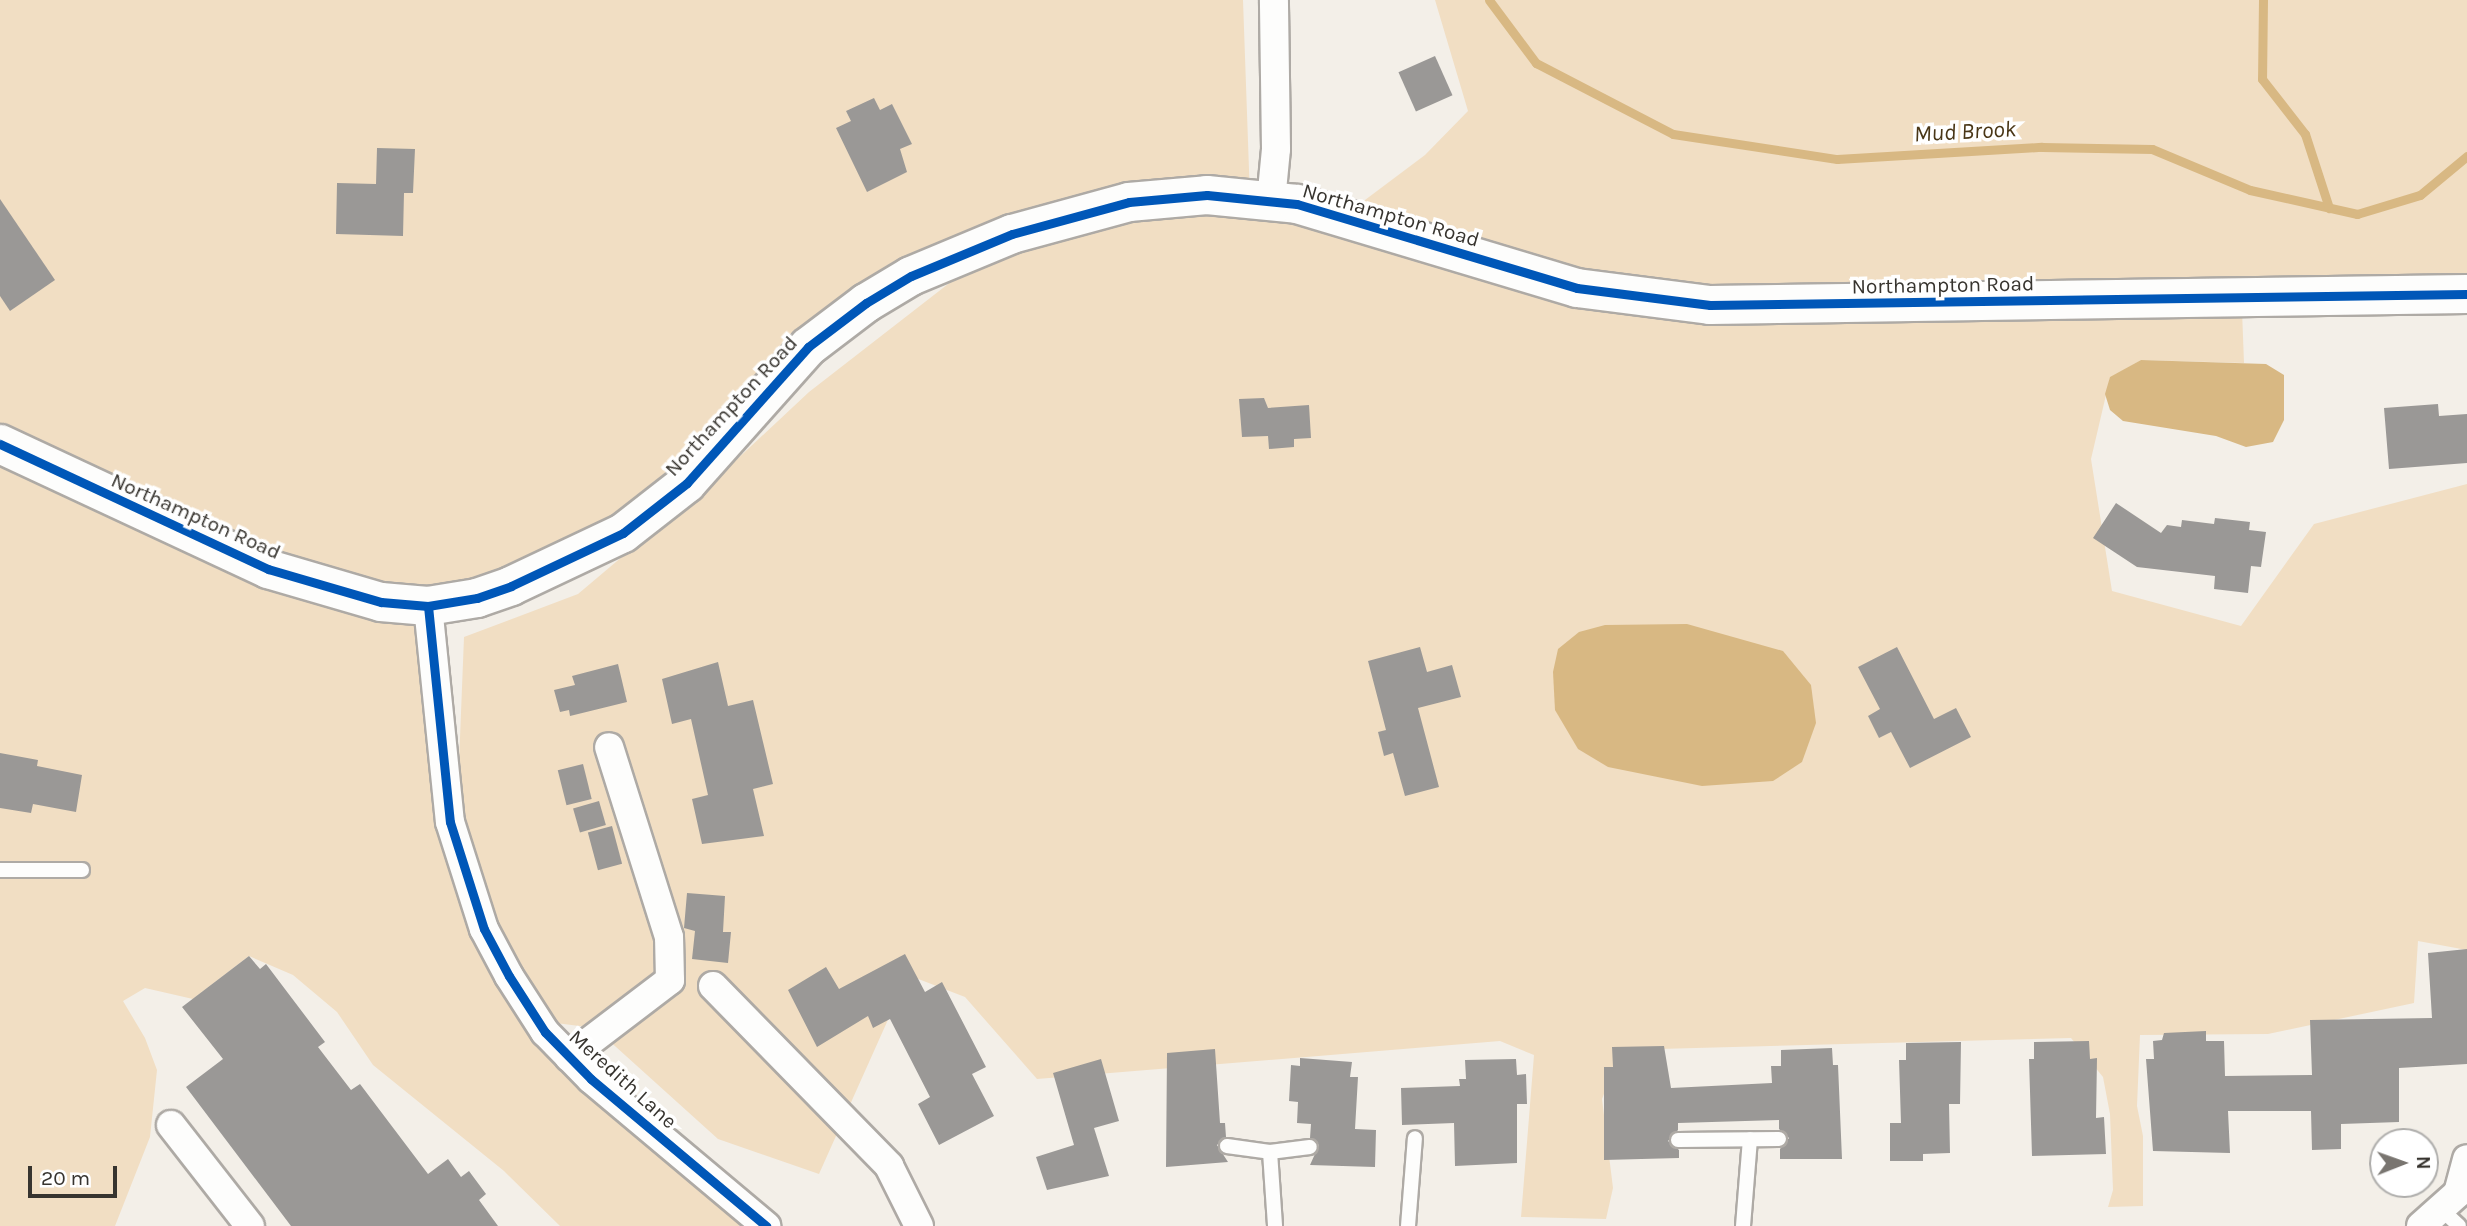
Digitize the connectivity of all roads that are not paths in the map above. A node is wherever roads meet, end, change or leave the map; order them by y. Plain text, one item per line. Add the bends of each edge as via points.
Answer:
1 (1274, 0) edge
2 (1271, 201) junction
3 (2467, 294) edge
4 (0, 444) edge
5 (428, 606) junction
6 (609, 747) dead end
7 (0, 870) edge
8 (82, 870) dead end
9 (713, 986) dead end
10 (569, 1057) junction
11 (171, 1125) dead end
12 (1415, 1138) dead end
13 (1750, 1139) junction
14 (1779, 1139) dead end
15 (1678, 1140) dead end
16 (1227, 1146) dead end
17 (1310, 1147) dead end
18 (1270, 1152) junction
19 (2467, 1158) edge
20 (2440, 1221) edge
21 (250, 1226) edge
22 (766, 1226) edge
23 (919, 1226) edge
24 (1275, 1226) edge
25 (1408, 1226) edge
26 (1743, 1226) edge

1 - 2 street via 1276,149
2 - 3 street, Northampton Road via 1345,215 1577,288 1710,305
2 - 5 street, Northampton Road via 1207,195 1129,202 1012,234 911,276 808,347 687,483 623,533 512,586 477,598
4 - 5 street, Northampton Road via 268,569 382,602
5 - 10 street, Meredith Lane via 438,670 440,758 463,875 509,976 545,1032
6 - 10 street via 669,937 670,980
7 - 8 lane
9 - 23 street via 889,1166
10 - 22 street, Meredith Lane via 634,1118 736,1196
11 - 21 street
12 - 25 lane
13 - 14 lane
13 - 15 lane
13 - 26 lane
16 - 18 lane
17 - 18 lane
18 - 24 lane
19 - 20 street via 2458,1193

